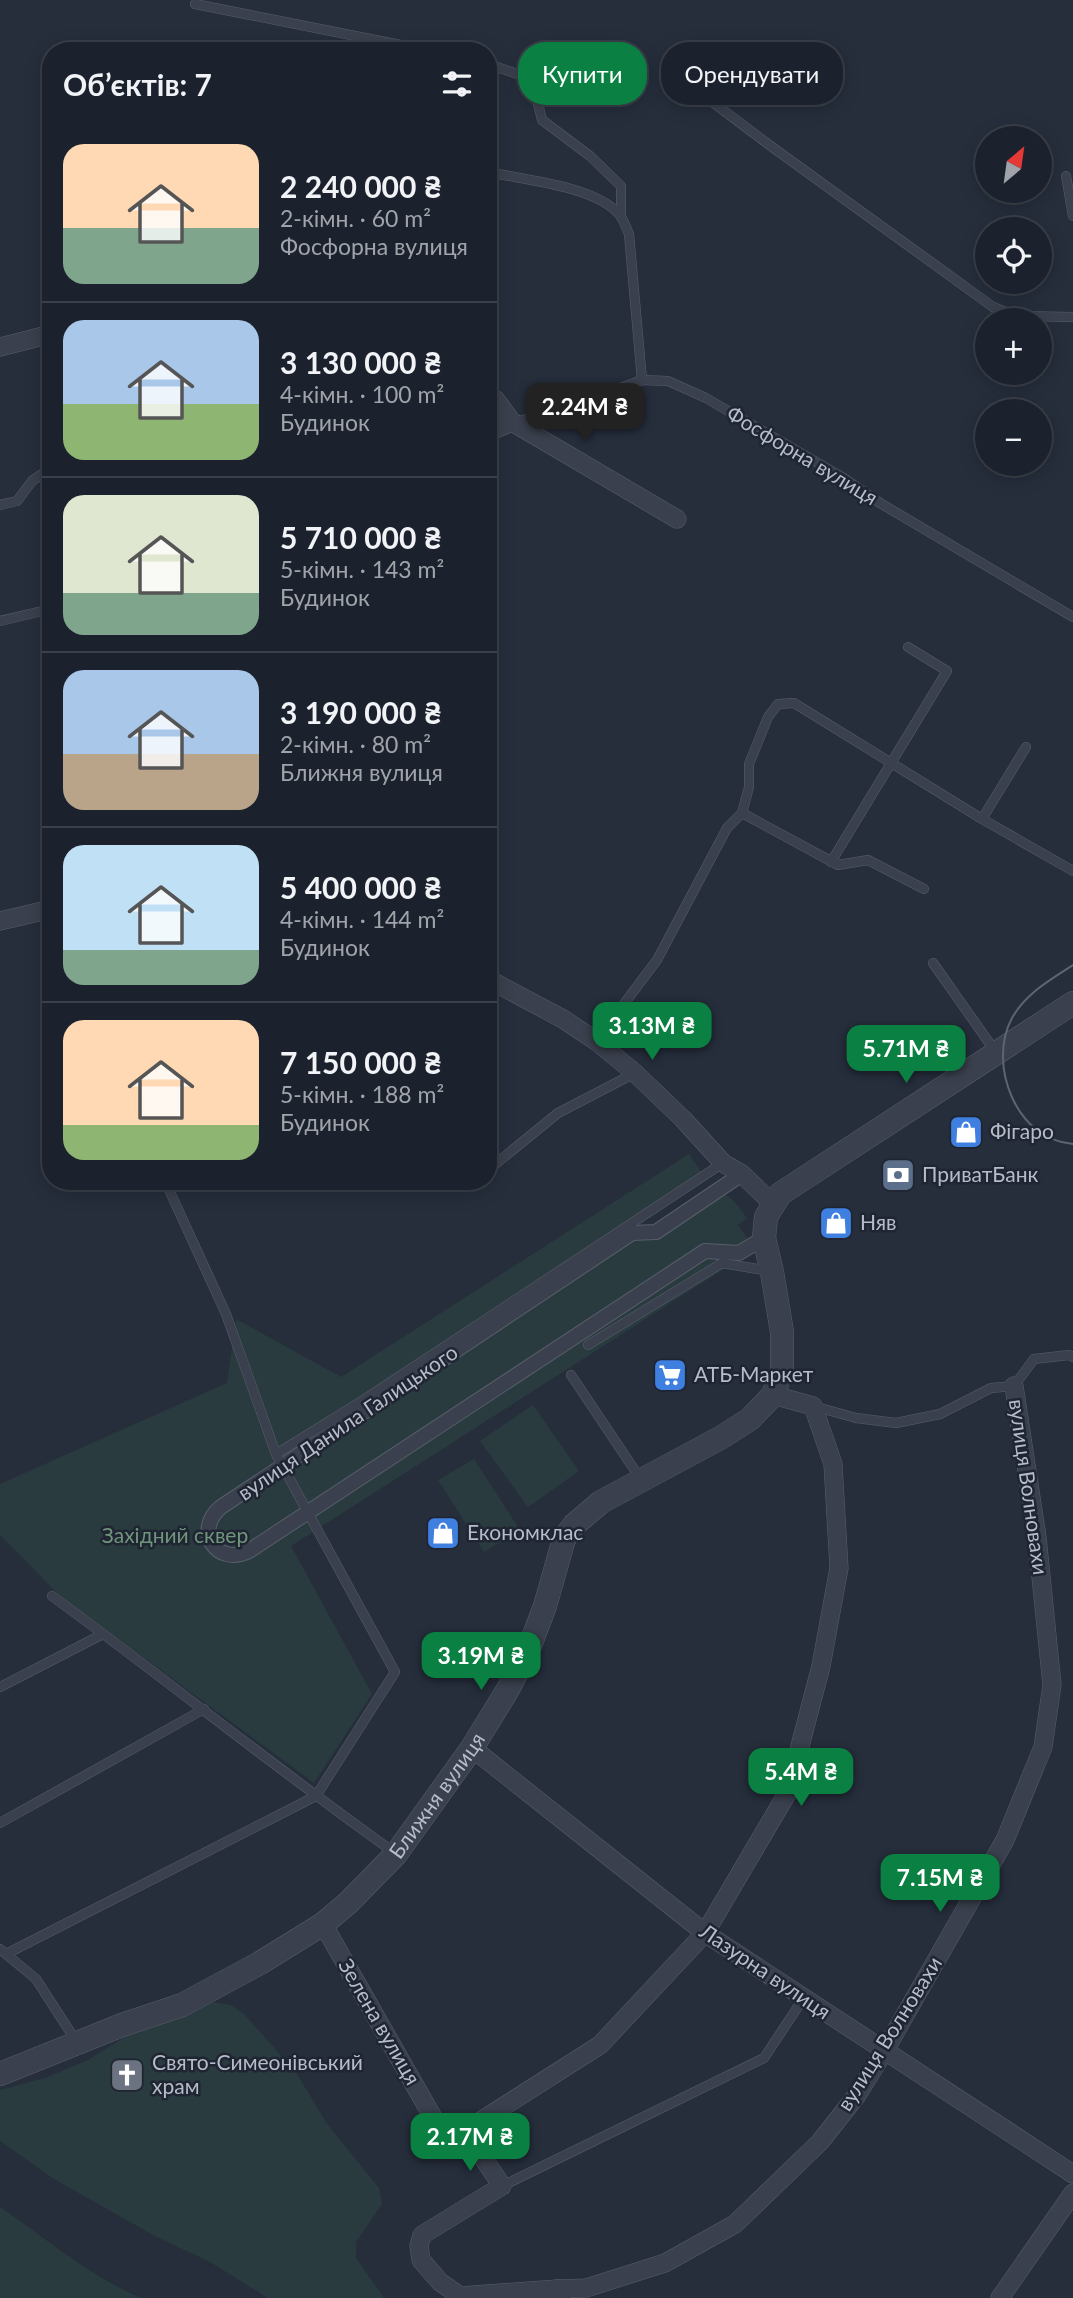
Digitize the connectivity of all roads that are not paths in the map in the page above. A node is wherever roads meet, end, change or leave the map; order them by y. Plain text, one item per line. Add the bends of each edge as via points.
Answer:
1 (195, 4) dead end
2 (386, 42) edge
3 (497, 67) edge
4 (716, 105) edge
5 (497, 174) edge
6 (1066, 176) dead end
7 (621, 216) junction
8 (1073, 216) edge
9 (1073, 317) edge
10 (42, 336) edge
11 (0, 347) edge
12 (642, 380) junction
13 (497, 401) edge
14 (512, 422) junction
15 (497, 428) edge
16 (42, 474) edge
17 (0, 505) edge
18 (677, 519) dead end
19 (42, 611) edge
20 (1073, 617) edge
21 (0, 621) edge
22 (908, 647) dead end
23 (1026, 747) dead end
24 (891, 763) junction
25 (743, 813) junction
26 (982, 819) junction
27 (831, 862) junction
28 (1073, 871) edge
29 (924, 889) dead end
30 (42, 911) edge
31 (0, 921) edge
32 (933, 963) dead end
33 (497, 984) edge
34 (1073, 1003) edge
35 (596, 1041) junction
36 (996, 1053) junction
37 (635, 1073) junction
38 (497, 1163) edge
39 (723, 1163) junction
40 (742, 1174) junction
41 (169, 1190) edge
42 (773, 1204) junction
43 (764, 1238) junction
44 (772, 1272) junction
45 (588, 1345) dead end
46 (1073, 1357) edge
47 (571, 1375) dead end
48 (1014, 1386) junction
49 (773, 1395) junction
50 (813, 1406) junction
51 (276, 1454) junction
52 (283, 1468) junction
53 (642, 1481) junction
54 (308, 1512) junction
55 (52, 1596) dead end
56 (103, 1634) junction
57 (0, 1687) edge
58 (204, 1709) junction
59 (472, 1748) junction
60 (316, 1796) junction
61 (0, 1823) edge
62 (396, 1854) junction
63 (323, 1924) junction
64 (705, 1933) junction
65 (3, 1951) edge
66 (803, 1999) junction
67 (77, 2044) junction
68 (885, 2050) junction
69 (0, 2074) edge
70 (465, 2131) junction
71 (1073, 2174) edge
72 (502, 2186) junction
73 (1073, 2193) edge
74 (559, 2293) edge
75 (1000, 2298) edge

1 - 2 lane
3 - 7 lane via 532,79 542,120 590,156 621,187
4 - 9 lane via 993,307 1016,316
5 - 7 lane via 586,193
6 - 8 lane
7 - 12 lane via 629,234
10 - 11 street
12 - 14 lane, Фосфорна вулиця via 561,410
12 - 20 lane, Фосфорна вулиця via 668,381 706,398
13 - 14 street
14 - 15 street, Фосфорна вулиця
14 - 18 street
16 - 17 lane via 17,501
19 - 21 lane
22 - 24 lane via 947,671
23 - 26 lane
24 - 25 lane via 794,703 778,704 749,764
24 - 26 lane
24 - 27 lane
25 - 27 lane
25 - 35 lane via 727,828 657,960
26 - 28 lane
27 - 29 lane via 868,860
30 - 31 street
32 - 36 lane
33 - 35 street
34 - 36 street
35 - 37 street
36 - 42 street via 780,1194
37 - 38 lane via 558,1113
37 - 39 street
39 - 40 street
39 - 51 lane
40 - 42 street
40 - 52 street, вулиця Данила Галицького via 656,1232 632,1233
41 - 51 lane via 226,1314
42 - 43 street, Ближня вулиця
43 - 44 street, Ближня вулиця
43 - 54 street, вулиця Данила Галицького via 739,1253 705,1251
44 - 45 lane via 722,1264
44 - 49 street, Ближня вулиця via 782,1332 782,1370
46 - 48 lane via 1034,1359
47 - 53 lane
48 - 50 lane via 990,1388 940,1414 896,1423
48 - 68 street, вулиця Волновахи via 1037,1537 1052,1685 1043,1747 1005,1840
49 - 50 street
49 - 53 street, Ближня вулиця via 750,1419
50 - 64 street via 833,1464 839,1568 821,1666 788,1792
51 - 52 lane
52 - 54 lane
52 - 54 street, вулиця Данила Галицького via 214,1513 208,1528 211,1543 224,1554 241,1555
53 - 59 street, Ближня вулиця via 601,1502 564,1539 527,1651
54 - 60 lane via 395,1672
55 - 56 lane
56 - 57 lane
56 - 58 lane
58 - 60 lane
58 - 61 lane
59 - 62 street, Ближня вулиця
59 - 64 street, Лазурна вулиця
60 - 62 lane
60 - 65 lane
62 - 63 street, Ближня вулиця
63 - 67 street, Ближня вулиця via 182,2005
63 - 70 street, Зелена вулиця via 435,2121
64 - 66 street, Лазурна вулиця
64 - 70 street via 600,2045
65 - 67 lane via 36,1979
66 - 68 street, Лазурна вулиця
66 - 72 lane via 764,2058
67 - 69 street, Ближня вулиця
68 - 71 street, Лазурна вулиця
68 - 74 street, вулиця Волновахи via 820,2143 735,2224 665,2263
70 - 72 street
72 - 74 street via 422,2235 421,2260 440,2282 460,2295
73 - 75 street

